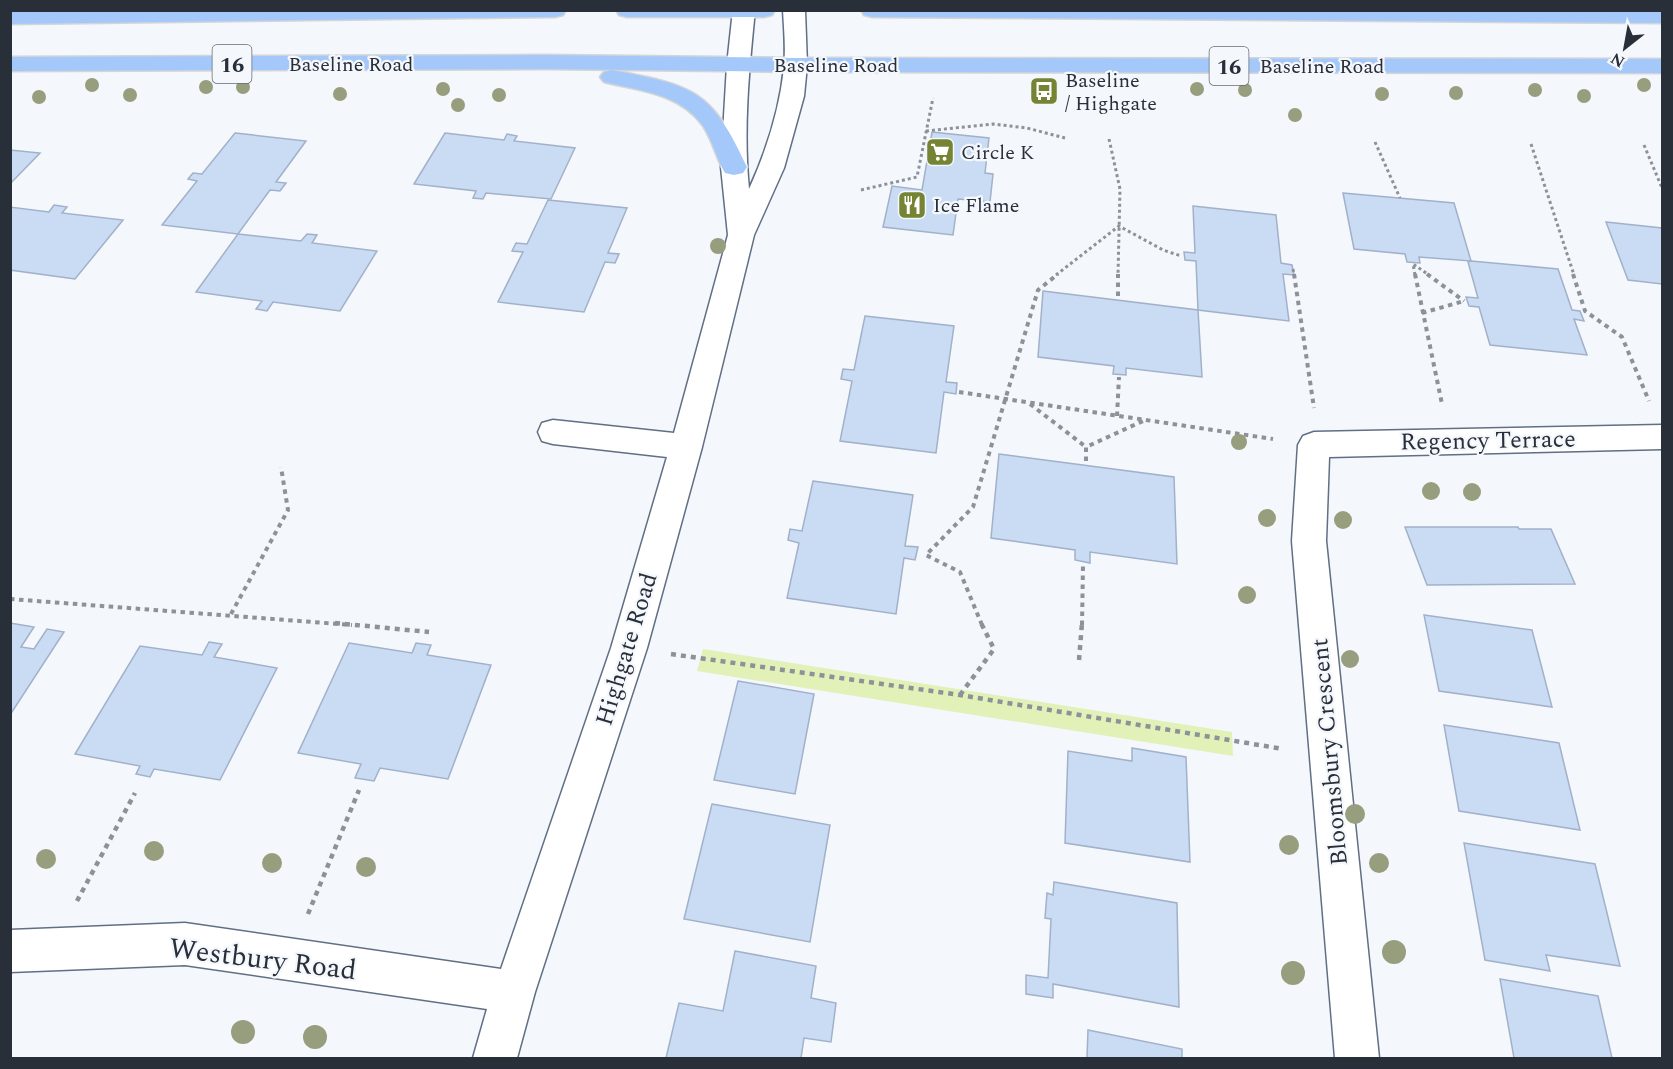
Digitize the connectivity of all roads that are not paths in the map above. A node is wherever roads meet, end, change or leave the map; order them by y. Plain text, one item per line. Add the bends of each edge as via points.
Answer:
1 (555, 10) edge
2 (627, 10) edge
3 (794, 10) edge
4 (872, 10) edge
5 (751, 11) edge
6 (970, 11) edge
7 (10, 17) edge
8 (1662, 17) edge
9 (546, 62) junction
10 (10, 64) edge
11 (738, 65) junction
12 (796, 65) junction
13 (1662, 66) edge
14 (734, 166) junction
15 (741, 235) junction
16 (553, 432) dead end
17 (1662, 437) edge
18 (1314, 446) joint
19 (686, 447) junction
20 (10, 951) edge
21 (514, 992) junction
22 (495, 1059) edge
23 (1357, 1059) edge

1 - 7 main road, 16
2 - 5 main road
3 - 12 street, Highgate Road
4 - 6 main road, 16
5 - 11 street, Highgate Road
6 - 8 main road, 16
9 - 10 main road, Baseline Road / 16
9 - 11 main road, Baseline Road / 16
9 - 14 main road via 671,90 690,98 712,122
11 - 12 main road, Baseline Road / 16
11 - 14 street, Highgate Road
12 - 13 main road, Baseline Road / 16
12 - 15 street, Highgate Road via 792,96 771,168
14 - 15 street, Highgate Road
15 - 19 street, Highgate Road
16 - 19 street
17 - 18 street, Regency Terrace
18 - 23 street, Bloomsbury Crescent via 1310,541
19 - 21 street, Highgate Road via 629,648
20 - 21 street, Westbury Road via 185,944
21 - 22 street, Highgate Road

